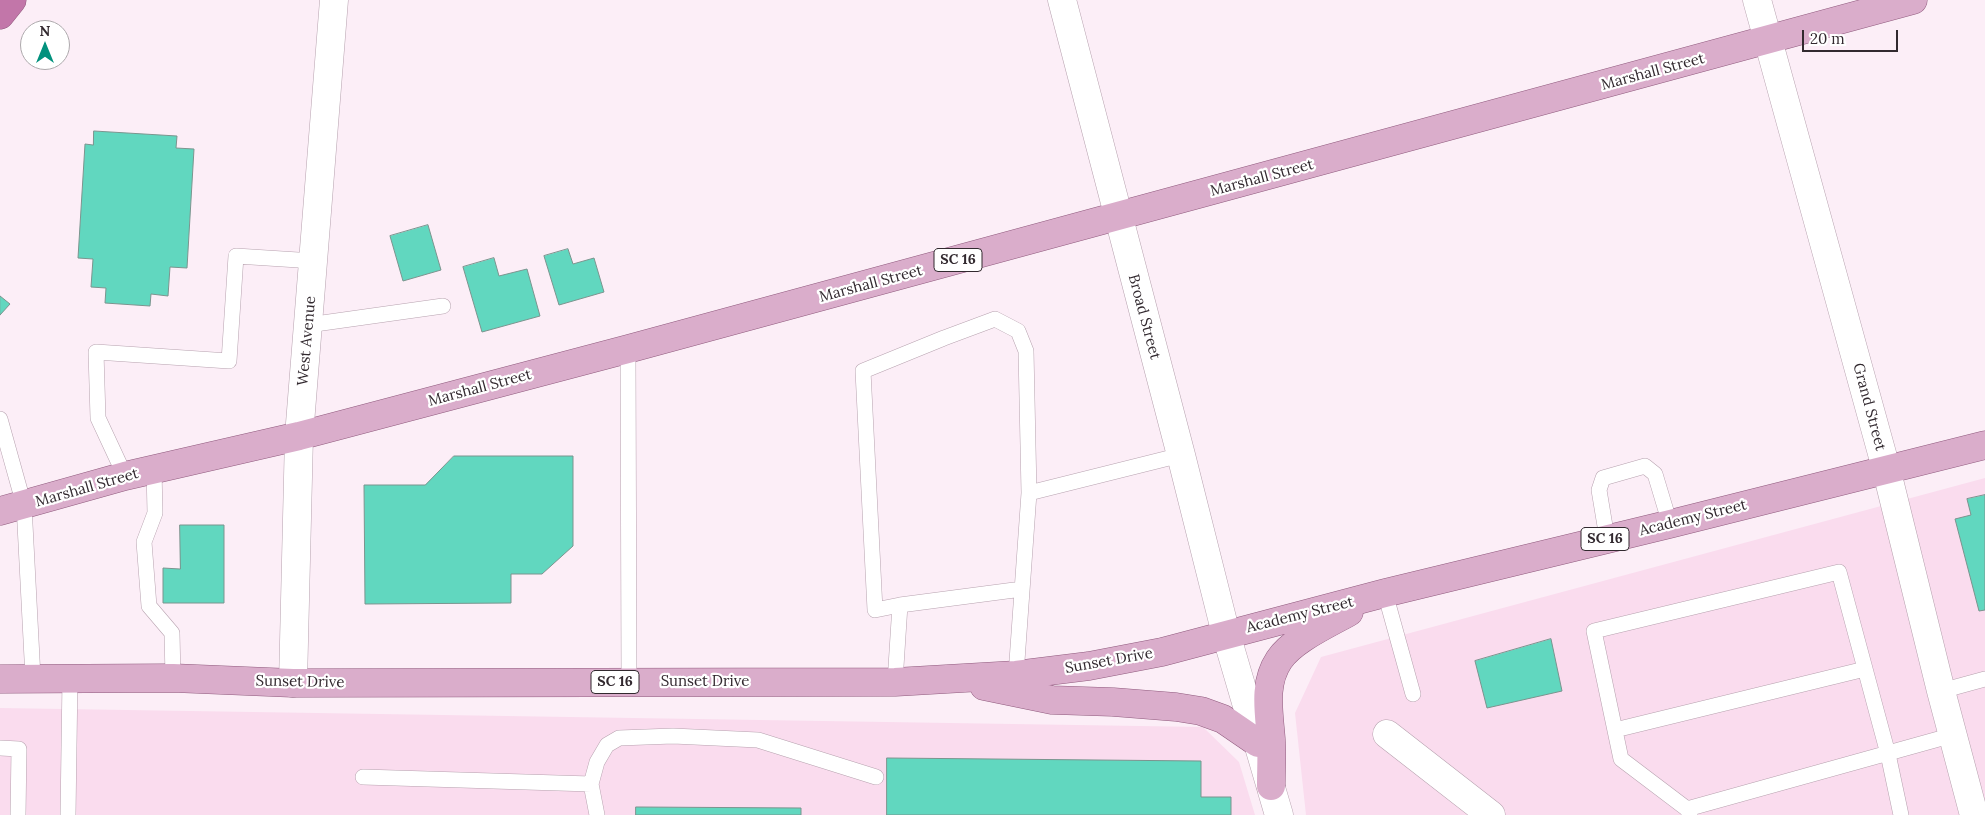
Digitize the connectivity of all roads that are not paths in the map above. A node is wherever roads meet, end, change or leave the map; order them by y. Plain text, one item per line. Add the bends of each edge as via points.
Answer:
1 (12, 0) edge
2 (334, 0) edge
3 (1062, 0) edge
4 (1758, 0) edge
5 (1913, 0) edge
6 (0, 15) edge
7 (1768, 40) junction
8 (1118, 217) junction
9 (314, 262) junction
10 (443, 306) dead end
11 (308, 325) junction
12 (628, 349) junction
13 (0, 419) edge
14 (299, 436) junction
15 (1985, 444) edge
16 (1181, 455) junction
17 (1886, 468) junction
18 (154, 470) junction
19 (125, 476) junction
20 (1029, 493) junction
21 (12, 508) edge
22 (1670, 524) junction
23 (1607, 538) junction
24 (1022, 589) junction
25 (1385, 593) junction
26 (900, 605) junction
27 (1226, 634) junction
28 (1865, 669) junction
29 (1016, 675) junction
30 (33, 678) junction
31 (70, 678) junction
32 (173, 678) junction
33 (0, 679) edge
34 (953, 679) junction
35 (1985, 680) edge
36 (629, 682) junction
37 (895, 682) junction
38 (293, 683) junction
39 (1941, 691) junction
40 (1414, 694) dead end
41 (1615, 730) junction
42 (1387, 734) dead end
43 (1953, 735) junction
44 (1258, 743) junction
45 (0, 748) edge
46 (1888, 754) junction
47 (363, 777) dead end
48 (876, 777) dead end
49 (591, 784) junction
50 (1271, 786) junction
51 (1689, 812) edge
52 (18, 815) edge
53 (68, 815) edge
54 (598, 815) edge
55 (1279, 815) edge
56 (1491, 815) edge
57 (1901, 815) edge
58 (1974, 815) edge

1 - 6 highway
2 - 9 street, West Avenue
3 - 8 street, Broad Street
4 - 7 street, Grand Street
5 - 7 main road, Marshall Street / SC 16
7 - 8 main road, Marshall Street / SC 16
7 - 17 street, Grand Street
8 - 12 main road, Marshall Street / SC 16
8 - 16 street, Broad Street
9 - 11 street, West Avenue
9 - 19 lane via 236,256 229,362 96,352 98,418
10 - 11 lane
11 - 14 street, West Avenue
12 - 14 main road, Marshall Street / SC 16
12 - 36 lane
13 - 21 lane
14 - 18 main road, Marshall Street / SC 16
14 - 38 street, West Avenue
15 - 17 main road, Academy Street / SC 16
16 - 20 lane
16 - 27 street, Broad Street
17 - 22 main road, Academy Street / SC 16
17 - 39 street, Grand Street
18 - 19 main road, Marshall Street / SC 16
18 - 32 lane via 155,513 144,542 149,606 172,633
19 - 21 main road, Marshall Street / SC 16
20 - 24 lane
20 - 26 lane via 1026,351 1018,331 996,319 863,371 875,610
21 - 30 lane
22 - 23 main road, Academy Street / SC 16
22 - 23 lane via 1655,474 1645,466 1603,478 1599,490
23 - 25 main road, Academy Street / SC 16
24 - 26 lane
24 - 29 lane
25 - 27 main road, Academy Street / SC 16
25 - 40 lane
25 - 50 main road via 1322,627 1295,644 1280,659 1269,691
26 - 37 lane
27 - 29 main road, Sunset Drive / SC 16 via 1162,652
27 - 44 street, Broad Street
28 - 41 lane
28 - 41 lane via 1839,572 1622,624 1594,631
28 - 46 lane
29 - 34 main road, Sunset Drive / SC 16
30 - 31 main road, Sunset Drive / SC 16
30 - 33 main road, Sunset Drive / SC 16
31 - 32 main road, Sunset Drive / SC 16
31 - 53 lane
32 - 38 main road, Sunset Drive / SC 16
34 - 37 main road, Sunset Drive / SC 16
34 - 44 main road via 1052,700 1140,704 1201,712 1223,719
35 - 39 lane
36 - 37 main road, Sunset Drive / SC 16
36 - 38 main road, Sunset Drive / SC 16
39 - 43 street, Grand Street
41 - 51 lane via 1621,759
42 - 56 street
43 - 46 lane
43 - 58 street, Grand Street
44 - 50 street, Broad Street
45 - 52 lane via 19,749
46 - 51 lane
46 - 57 lane
47 - 49 lane
48 - 49 lane via 758,740 673,736 619,738 607,746 597,762
49 - 54 lane
50 - 55 street, Broad Street

